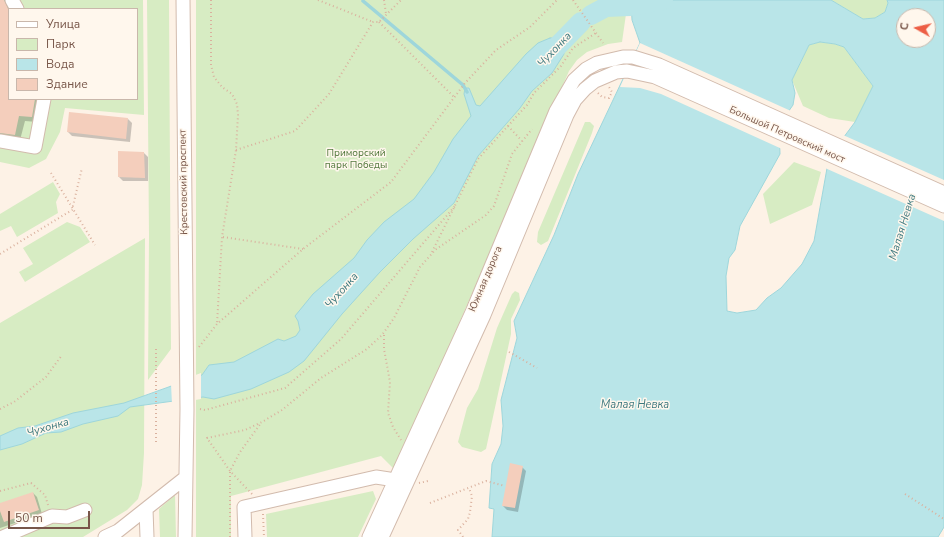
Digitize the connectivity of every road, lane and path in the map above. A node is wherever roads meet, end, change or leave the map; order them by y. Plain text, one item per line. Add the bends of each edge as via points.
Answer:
1 (183, 0) edge
2 (211, 0) edge
3 (318, 0) edge
4 (384, 0) edge
5 (401, 0) edge
6 (557, 0) edge
7 (574, 0) edge
8 (386, 14) junction
9 (380, 21) junction
10 (373, 22) junction
11 (596, 33) junction
12 (603, 44) dead end
13 (633, 57) joint
14 (627, 71) joint
15 (610, 89) dead end
16 (600, 95) dead end
17 (454, 98) junction
18 (44, 100) edge
19 (508, 126) junction
20 (532, 129) dead end
21 (522, 140) junction
22 (0, 141) edge
23 (236, 150) junction
24 (82, 168) dead end
25 (51, 173) dead end
26 (944, 193) edge
27 (455, 206) junction
28 (944, 206) edge
29 (72, 210) junction
30 (222, 237) junction
31 (95, 245) dead end
32 (303, 249) junction
33 (0, 254) edge
34 (430, 255) junction
35 (217, 324) junction
36 (384, 333) junction
37 (156, 348) dead end
38 (199, 352) dead end
39 (509, 352) dead end
40 (62, 355) dead end
41 (537, 368) dead end
42 (0, 409) edge
43 (193, 409) junction
44 (262, 422) junction
45 (156, 442) dead end
46 (405, 461) junction
47 (230, 471) junction
48 (185, 478) junction
49 (401, 484) junction
50 (505, 486) dead end
51 (469, 488) junction
52 (0, 491) edge
53 (905, 494) dead end
54 (260, 503) junction
55 (430, 504) dead end
56 (146, 509) junction
57 (85, 510) dead end
58 (52, 516) junction
59 (944, 519) edge
60 (114, 534) edge
61 (3, 537) edge
62 (105, 537) edge
63 (147, 537) edge
64 (185, 537) edge
65 (230, 537) edge
66 (245, 537) edge
67 (264, 537) edge
68 (369, 537) edge
69 (382, 537) edge
70 (463, 537) edge

1 - 43 street, Крестовский проспект via 186,364
2 - 23 path via 211,65 214,77 232,94 237,104
3 - 10 path
4 - 8 path
5 - 8 path
6 - 17 path via 530,27 496,50
7 - 11 path
8 - 9 path
9 - 10 path
9 - 17 path
10 - 23 path via 329,94 295,131
11 - 12 path
11 - 19 path via 573,48 561,66 534,93
13 - 26 street, Большой Петровский мост via 672,70
13 - 46 street, Южная дорога via 597,63 574,80 565,94
14 - 28 street, Большой Петровский мост via 666,81
14 - 49 street, Южная дорога via 616,72 595,81 575,100 484,315
15 - 16 path via 612,92 609,98
17 - 32 path via 391,182
18 - 22 street via 36,147
19 - 21 path
19 - 27 path via 478,159
20 - 21 path
21 - 34 path via 508,164 499,194 490,211
23 - 30 path
24 - 29 path
25 - 29 path
27 - 34 path
27 - 43 path via 341,339 285,388 205,410
29 - 31 path
29 - 33 path
30 - 32 path
30 - 35 path
32 - 35 path
34 - 36 path via 420,267
35 - 38 path via 199,347
36 - 44 path via 367,349 321,378 282,410
36 - 46 path via 390,382 388,413 401,440
37 - 45 path
39 - 41 path
40 - 42 path via 46,377 14,402
43 - 48 street
44 - 47 path via 240,452
44 - 47 path via 245,430 207,438
46 - 49 street, Южная дорога
47 - 54 path
47 - 65 path
48 - 56 street
48 - 64 street
49 - 54 street via 376,477
49 - 68 street, Южная дорога
49 - 69 street, Южная дорога
50 - 51 path via 486,481
51 - 55 path
51 - 70 path via 472,496 468,519 458,530
52 - 58 path via 31,483 44,495
53 - 59 path
54 - 66 street via 244,507
54 - 67 path
56 - 60 street
56 - 63 street
57 - 58 street via 67,517
58 - 61 street
60 - 62 street

